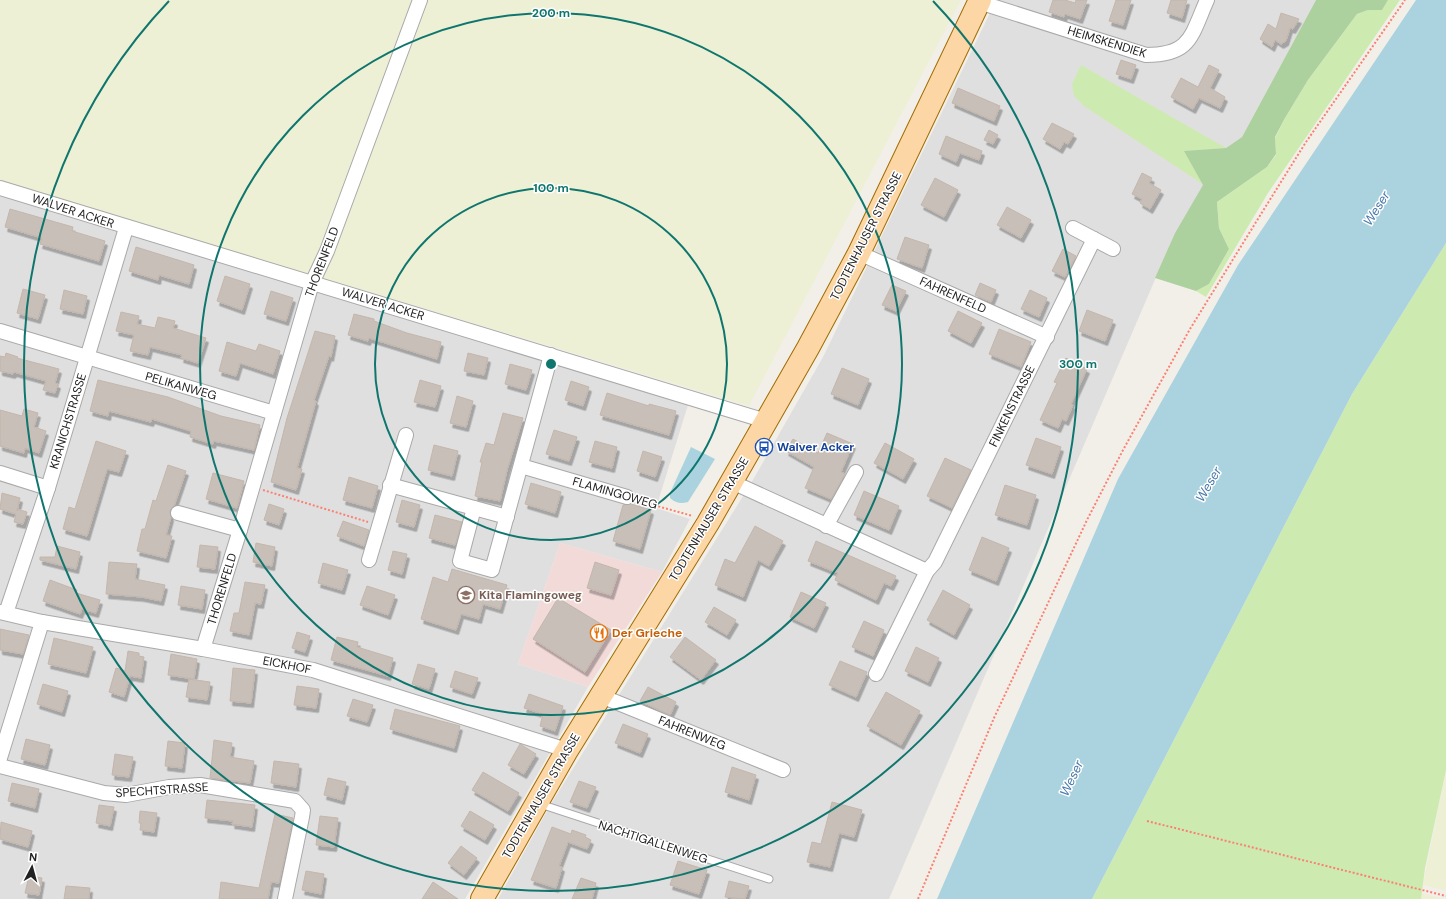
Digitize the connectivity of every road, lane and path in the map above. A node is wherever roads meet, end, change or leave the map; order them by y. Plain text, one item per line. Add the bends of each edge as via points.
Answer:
1 (420, 0) edge
2 (1208, 0) edge
3 (1405, 0) edge
4 (980, 1) edge
5 (0, 188) edge
6 (126, 228) junction
7 (1073, 228) dead end
8 (1094, 239) junction
9 (1113, 249) dead end
10 (859, 253) junction
11 (312, 283) junction
12 (0, 331) edge
13 (1047, 337) junction
14 (551, 355) junction
15 (87, 358) junction
16 (274, 413) junction
17 (766, 422) junction
18 (406, 435) dead end
19 (521, 466) junction
20 (856, 472) dead end
21 (0, 473) edge
22 (732, 482) junction
23 (390, 485) junction
24 (253, 487) junction
25 (48, 488) junction
26 (627, 497) joint
27 (474, 508) junction
28 (178, 513) dead end
29 (507, 517) junction
30 (708, 523) junction
31 (379, 525) junction
32 (826, 526) junction
33 (240, 530) junction
34 (369, 560) dead end
35 (927, 571) junction
36 (3, 613) edge
37 (42, 622) junction
38 (204, 649) junction
39 (876, 674) dead end
40 (601, 696) junction
41 (566, 752) junction
42 (0, 758) edge
43 (0, 766) edge
44 (783, 770) dead end
45 (536, 802) junction
46 (1147, 821) dead end
47 (770, 880) dead end
48 (1446, 896) edge
49 (285, 899) edge
50 (482, 899) edge
51 (918, 899) edge

1 - 11 street, THORENFELD via 327,251
2 - 4 street, HEIMSKENDIEK via 1189,41 1179,49 1163,55 1146,55
3 - 51 path via 1306,142 1190,329 1130,438 1087,520 997,711
4 - 10 main road, TODTENHAUSER STRASSE
5 - 6 street, WALVER ACKER
6 - 11 street, WALVER ACKER
6 - 15 street, KRANICHSTRASSE
7 - 8 street
8 - 9 street
8 - 13 street, FINKENSTRASSE
10 - 13 street, FAHRENFELD
10 - 17 main road, TODTENHAUSER STRASSE
11 - 14 street, WALVER ACKER
11 - 16 street, THORENFELD
12 - 15 street, PELIKANWEG
13 - 35 street, FINKENSTRASSE via 935,562
14 - 17 street, WALVER ACKER
14 - 19 street
15 - 16 street, PELIKANWEG
15 - 25 street, KRANICHSTRASSE
16 - 24 street, THORENFELD
17 - 22 main road, TODTENHAUSER STRASSE
18 - 23 street
19 - 26 street, FLAMINGOWEG
19 - 29 street
20 - 32 street
21 - 25 street
22 - 30 main road, TODTENHAUSER STRASSE
22 - 32 street
23 - 27 street
23 - 31 street
24 - 31 path
24 - 33 street, THORENFELD
25 - 36 street, KRANICHSTRASSE
26 - 30 path, FLAMINGOWEG
27 - 29 street
27 - 29 street via 460,561 492,570
28 - 33 street
30 - 40 main road, TODTENHAUSER STRASSE
31 - 34 street
32 - 35 street
33 - 38 street, THORENFELD
35 - 39 street, FINKENSTRASSE
36 - 37 street, EICKHOF
37 - 38 street, EICKHOF
37 - 42 street
38 - 41 street, EICKHOF via 313,670 550,744
40 - 41 main road, TODTENHAUSER STRASSE
40 - 44 street, FAHRENWEG
41 - 45 main road, TODTENHAUSER STRASSE
43 - 49 street, SPECHTSTRASSE via 104,793 126,795 169,787 200,785 295,801 303,810
45 - 47 lane, NACHTIGALLENWEG via 546,808
45 - 50 main road, TODTENHAUSER STRASSE
46 - 48 path

